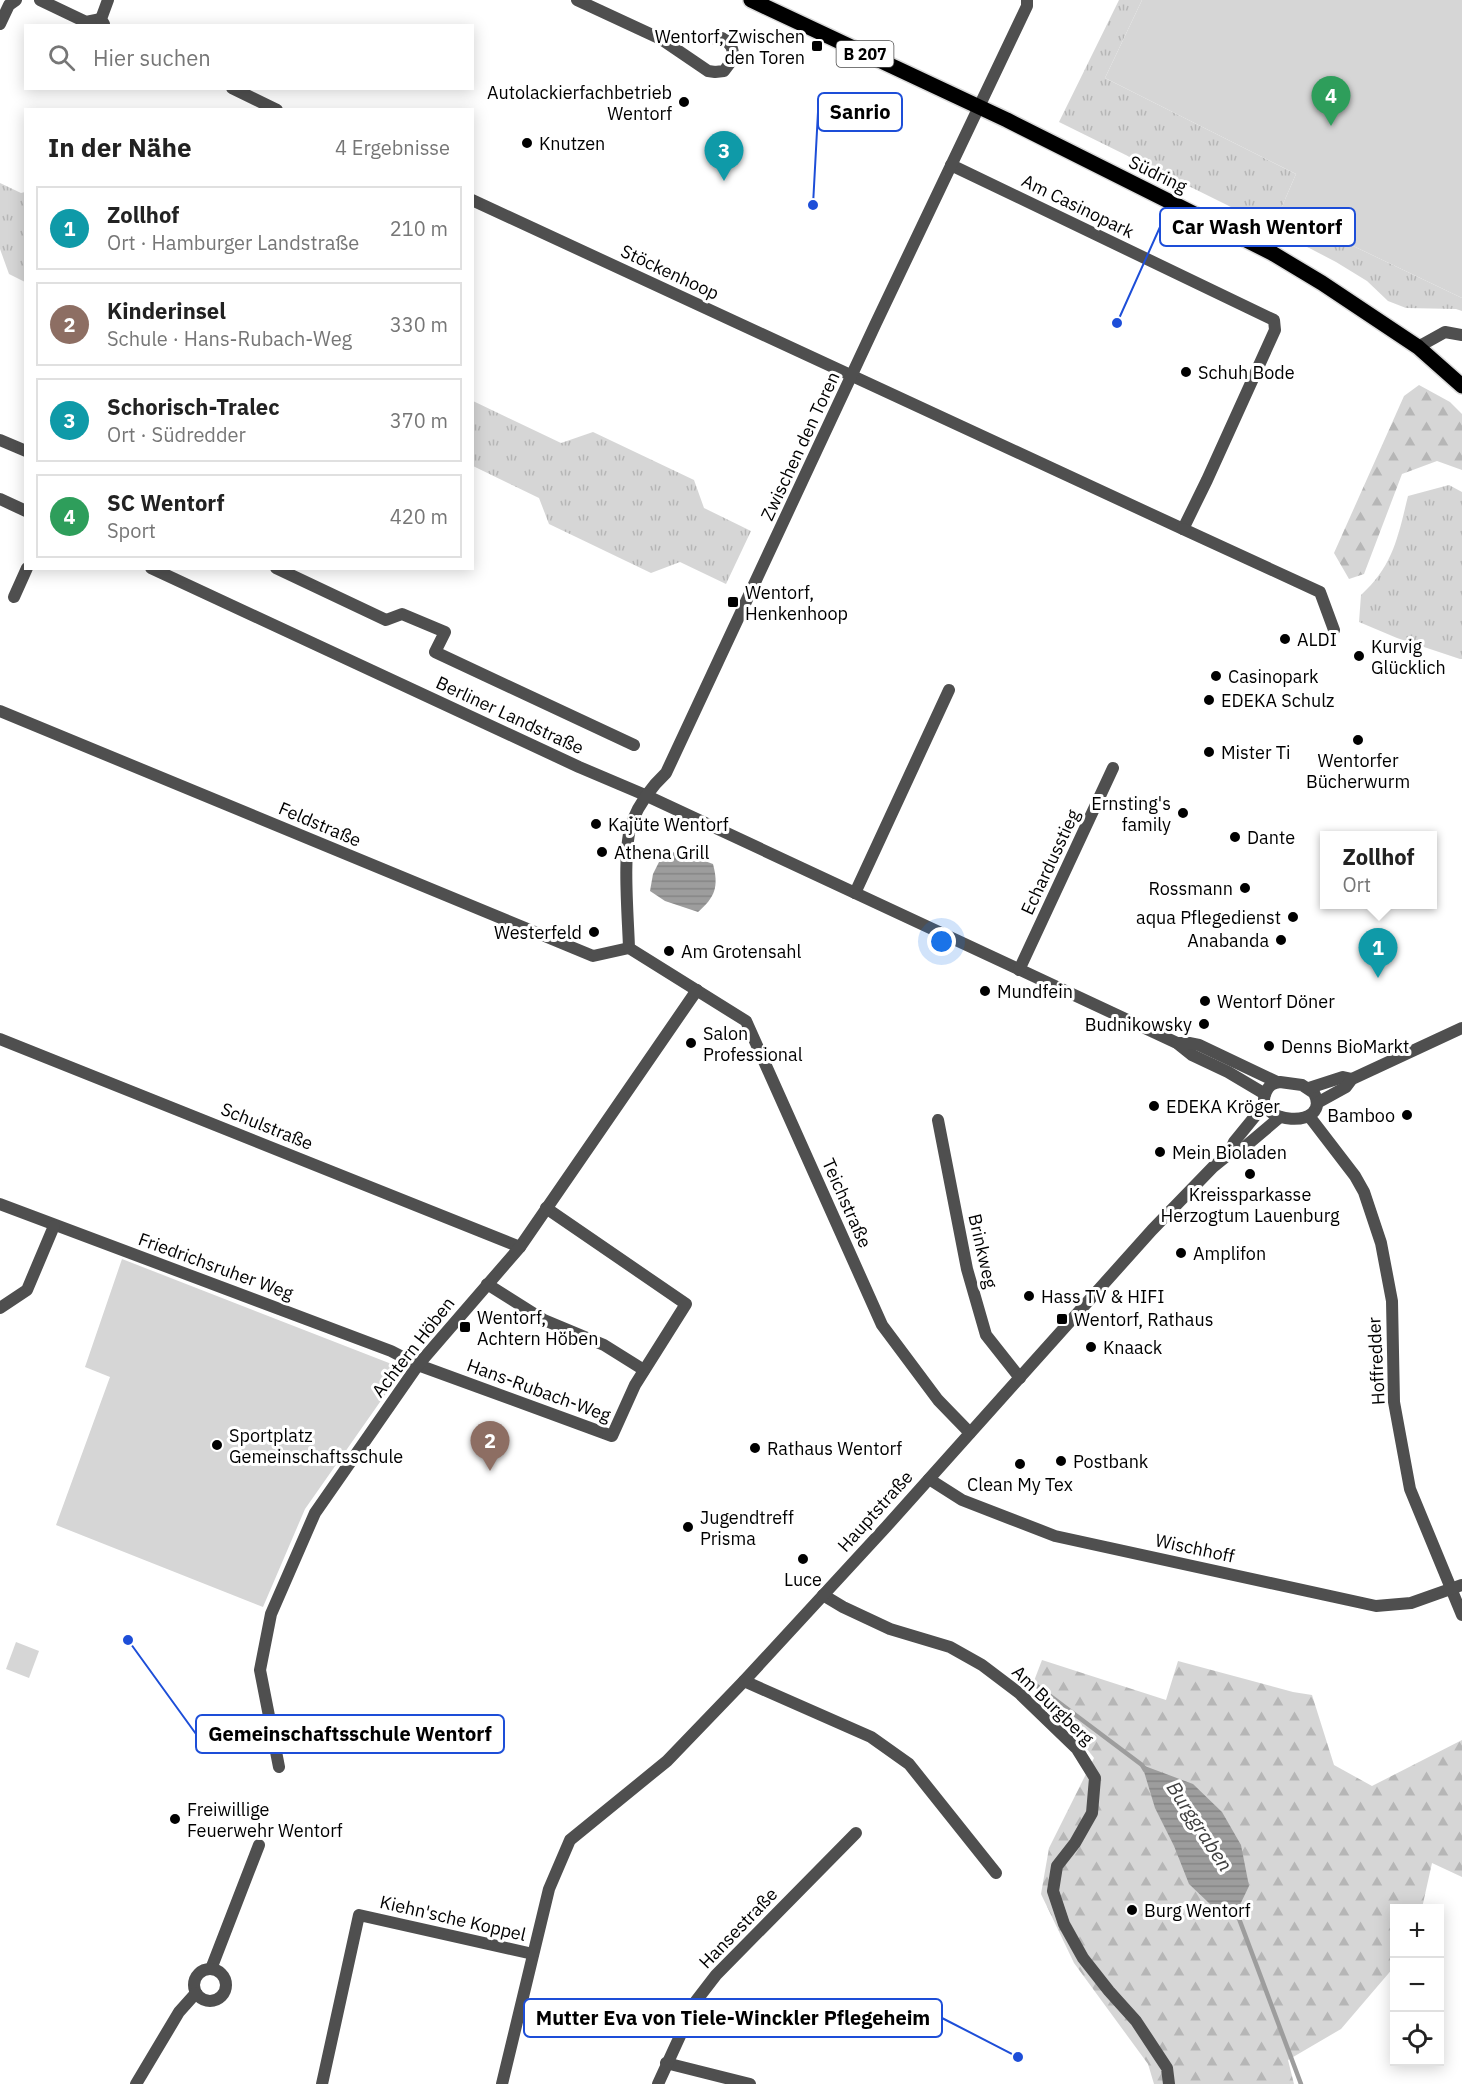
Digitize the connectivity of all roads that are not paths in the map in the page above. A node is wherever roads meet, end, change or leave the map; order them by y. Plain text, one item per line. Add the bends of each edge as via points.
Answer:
1 (16, 0) edge
2 (40, 0) edge
3 (108, 0) edge
4 (577, 0) edge
5 (751, 0) edge
6 (1027, 0) edge
7 (103, 22) edge
8 (0, 24) edge
9 (661, 39) junction
10 (236, 90) edge
11 (979, 107) junction
12 (273, 108) edge
13 (951, 165) junction
14 (474, 201) edge
15 (1462, 335) edge
16 (1418, 347) junction
17 (852, 376) junction
18 (1462, 386) edge
19 (0, 440) edge
20 (24, 450) edge
21 (0, 499) edge
22 (24, 510) edge
23 (1183, 529) junction
24 (26, 570) edge
25 (155, 570) edge
26 (280, 570) edge
27 (14, 597) dead end
28 (1334, 630) dead end
29 (949, 690) dead end
30 (0, 711) edge
31 (634, 745) dead end
32 (1113, 768) dead end
33 (645, 795) junction
34 (855, 893) junction
35 (629, 948) junction
36 (1019, 970) junction
37 (697, 990) junction
38 (1462, 1028) edge
39 (0, 1040) edge
40 (1177, 1043) junction
41 (1352, 1079) junction
42 (1277, 1082) junction
43 (1309, 1088) junction
44 (1265, 1099) junction
45 (1317, 1103) junction
46 (1309, 1116) junction
47 (1280, 1117) junction
48 (938, 1120) dead end
49 (1229, 1154) junction
50 (0, 1204) edge
51 (546, 1208) junction
52 (54, 1226) junction
53 (520, 1246) junction
54 (487, 1284) junction
55 (0, 1308) edge
56 (418, 1365) junction
57 (644, 1370) junction
58 (1020, 1378) junction
59 (970, 1433) junction
60 (928, 1479) junction
61 (1457, 1587) edge
62 (823, 1594) junction
63 (1462, 1615) edge
64 (744, 1681) junction
65 (279, 1767) dead end
66 (856, 1833) dead end
67 (259, 1845) dead end
68 (996, 1873) dead end
69 (533, 1954) junction
70 (211, 1969) junction
71 (196, 1993) junction
72 (666, 2063) junction
73 (136, 2084) edge
74 (322, 2084) edge
75 (502, 2084) edge
76 (658, 2084) edge
77 (750, 2084) edge
78 (1168, 2084) edge

1 - 8 street via 9,5
2 - 7 street via 86,22
3 - 7 street
4 - 9 street
5 - 11 main road, Südring / B 207
6 - 11 street
9 - 9 street via 712,72 723,71 733,59 732,49 722,38
10 - 12 street
11 - 13 street, Zwischen den Toren
11 - 16 main road, Südring / B 207 via 1272,254
13 - 17 street, Zwischen den Toren
13 - 23 street, Am Casinopark via 1274,320 1275,330
14 - 17 street, Stöckenhoop
15 - 16 street via 1445,332
16 - 18 main road, Südring / B 207
17 - 23 street
17 - 33 street, Zwischen den Toren via 666,773
19 - 20 street
21 - 22 street
23 - 28 street via 1320,592
24 - 27 street
25 - 33 street, Berliner Landstraße
26 - 31 street, Berliner Landstraße via 386,620 402,614 445,632 435,652
29 - 34 street
30 - 35 street, Feldstraße via 593,956
32 - 36 street, Echardusstieg
33 - 34 street, Berliner Landstraße
33 - 35 street via 629,834
34 - 36 street, Berliner Landstraße
35 - 37 street
36 - 40 street, Berliner Landstraße
37 - 51 street, Achtern Höben
37 - 59 street, Teichstraße via 746,1021 882,1325 938,1400
38 - 41 street
39 - 53 street, Schulstraße
40 - 42 street, Berliner Landstraße via 1199,1045
40 - 44 street, Berliner Landstraße via 1236,1076
41 - 43 street via 1343,1077
41 - 45 street via 1346,1087
42 - 43 street
42 - 44 street via 1271,1084
43 - 45 street
44 - 47 street via 1267,1110
44 - 49 street, Hauptstraße
45 - 46 street
46 - 47 street
46 - 61 street, Hoffredder via 1355,1176 1381,1243 1392,1301 1394,1402 1410,1489
47 - 49 street, Hauptstraße via 1241,1150
48 - 58 street, Brinkweg via 967,1269 986,1335
49 - 58 street, Hauptstraße via 1152,1230
50 - 52 street, Friedrichsruher Weg
51 - 53 street, Achtern Höben
51 - 57 street, Hans-Rubach-Weg via 686,1304
52 - 55 street via 27,1290
52 - 56 street, Friedrichsruher Weg via 391,1351
53 - 54 street, Achtern Höben
54 - 56 street, Achtern Höben
54 - 57 street via 544,1320 604,1345
56 - 57 street, Hans-Rubach-Weg via 612,1436
56 - 65 street, Achtern Höben via 315,1513 271,1614 260,1670
58 - 59 street, Hauptstraße
59 - 60 street, Hauptstraße
60 - 61 street, Wischhoff via 962,1500 1055,1536 1376,1606 1411,1603
60 - 62 street, Hauptstraße
61 - 63 street, Hoffredder
62 - 64 street, Hauptstraße
62 - 78 street, Am Burgberg via 890,1629 950,1647 982,1665 1077,1749 1095,1778 1092,1813 1057,1866 1053,1891 1064,1924 1083,1958 1136,2021 1167,2068
64 - 68 street via 871,1737 909,1764
64 - 69 street, Hauptstraße via 667,1761 570,1840 549,1889
66 - 72 street, Hansestraße via 716,1975 696,2001
67 - 70 street
69 - 74 street, Kiehn'sche Koppel via 359,1915
69 - 75 street, Hauptstraße
70 - 71 street via 201,1971 195,1979
70 - 71 street via 224,1977 224,1993 210,2001
71 - 73 street via 179,2012
72 - 76 street, Hansestraße
72 - 77 street

